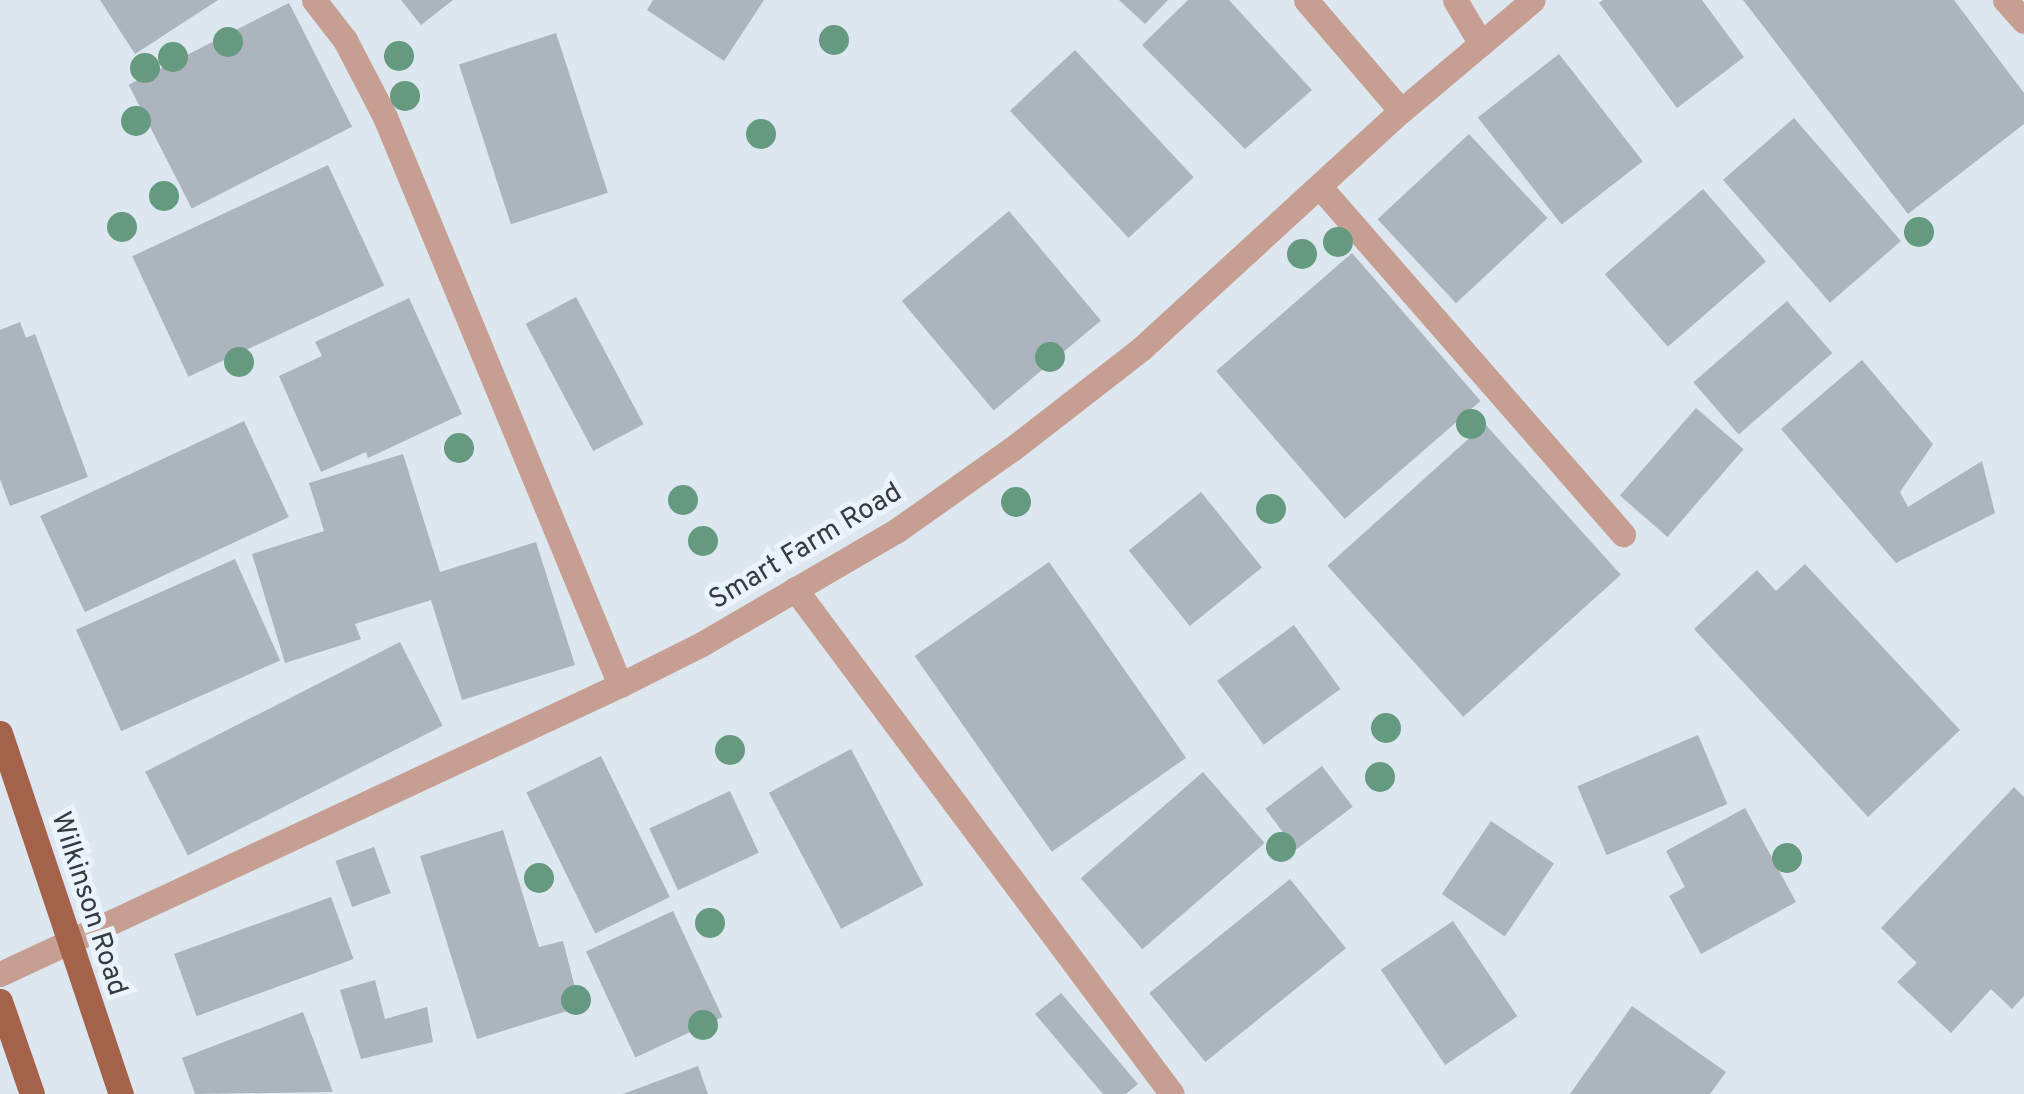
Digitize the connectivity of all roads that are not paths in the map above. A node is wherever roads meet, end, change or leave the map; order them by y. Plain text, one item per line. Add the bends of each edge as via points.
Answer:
1 (314, 0) edge
2 (1306, 0) edge
3 (1454, 0) edge
4 (1533, 0) edge
5 (2005, 0) edge
6 (2024, 21) edge
7 (1480, 44) junction
8 (1401, 112) junction
9 (1320, 187) junction
10 (1623, 534) dead end
11 (795, 590) junction
12 (620, 685) junction
13 (0, 732) edge
14 (69, 944) junction
15 (0, 974) edge
16 (0, 1001) edge
17 (32, 1094) edge
18 (121, 1094) edge
19 (1172, 1094) edge

1 - 12 street via 386,117
2 - 8 street
3 - 7 street
4 - 7 street, Smart Farm Road
5 - 6 street
7 - 8 street, Smart Farm Road
8 - 9 street, Smart Farm Road
9 - 10 street
9 - 11 street, Smart Farm Road via 1142,348 1012,449 896,531
11 - 12 street, Smart Farm Road
11 - 19 street
12 - 14 street, Smart Farm Road
13 - 14 main road, Wilkinson Road
14 - 15 street, Smart Farm Road
14 - 18 main road, Wilkinson Road
16 - 17 main road

